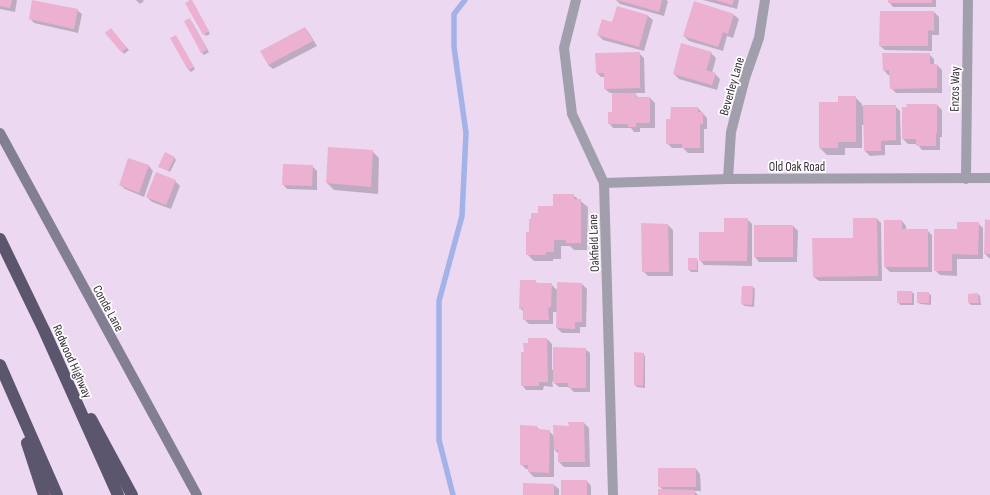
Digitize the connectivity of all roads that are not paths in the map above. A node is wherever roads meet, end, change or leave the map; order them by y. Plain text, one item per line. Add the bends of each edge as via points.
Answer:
1 (576, 0) edge
2 (765, 0) edge
3 (968, 0) edge
4 (0, 133) edge
5 (990, 178) edge
6 (728, 179) junction
7 (966, 179) junction
8 (604, 183) junction
9 (0, 239) edge
10 (44, 330) junction
11 (0, 366) edge
12 (44, 495) edge
13 (57, 495) edge
14 (118, 495) edge
15 (132, 495) edge
16 (197, 495) edge
17 (613, 495) edge

1 - 8 street, Oakfield Lane via 564,48 572,114
2 - 6 street, Beverley Lane via 759,38 731,132
3 - 7 street, Enzos Way
4 - 16 street, Conde Lane
5 - 7 street, Old Oak Road
6 - 7 street, Old Oak Road
6 - 8 street, Old Oak Road
8 - 17 street, Oakfield Lane
9 - 10 highway, Redwood Highway
10 - 14 highway, Redwood Highway
10 - 15 highway
11 - 12 highway
11 - 13 highway

